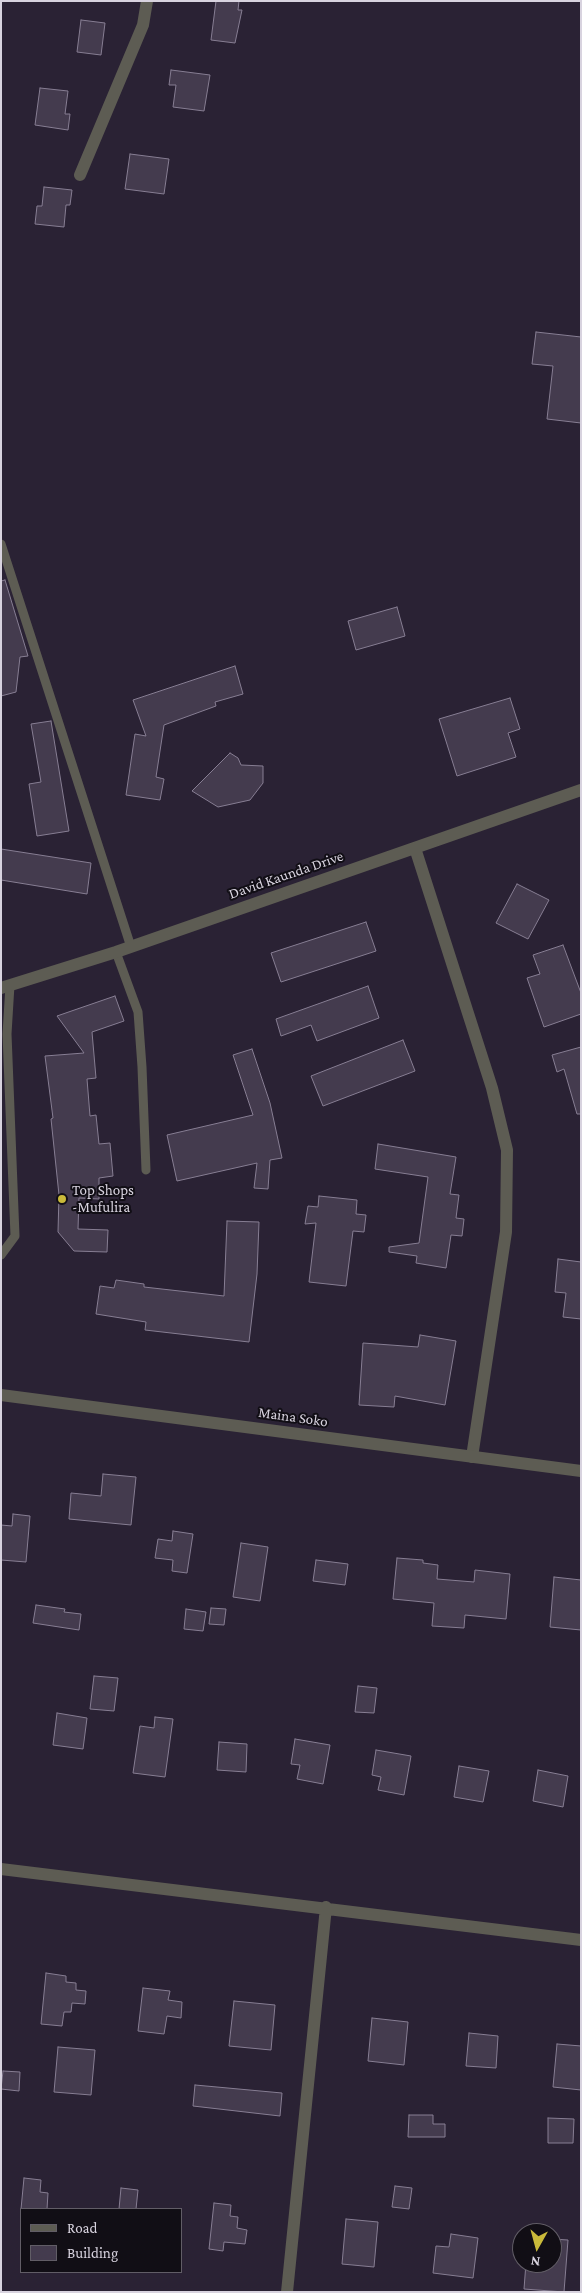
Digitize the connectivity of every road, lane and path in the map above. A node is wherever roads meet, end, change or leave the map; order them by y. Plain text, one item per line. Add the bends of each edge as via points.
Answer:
1 (147, 1) edge
2 (80, 175) dead end
3 (1, 544) edge
4 (581, 790) edge
5 (415, 848) junction
6 (131, 946) junction
7 (116, 952) junction
8 (6, 986) edge
9 (146, 1170) dead end
10 (1, 1255) edge
11 (1, 1395) edge
12 (472, 1457) junction
13 (581, 1471) edge
14 (1, 1869) edge
15 (326, 1907) junction
16 (581, 1940) edge
17 (287, 2292) edge

1 - 2 street via 143,25
3 - 6 lane
4 - 5 street, David Kaunda Drive
5 - 6 street, David Kaunda Drive
5 - 12 street via 492,1088 507,1150 506,1232
6 - 7 street, David Kaunda Drive
7 - 8 street, David Kaunda Drive
7 - 9 lane via 138,1012
8 - 10 lane via 15,1236
11 - 12 street, Maina Soko
12 - 13 street, Maina Soko
14 - 15 street
15 - 16 street
15 - 17 street

